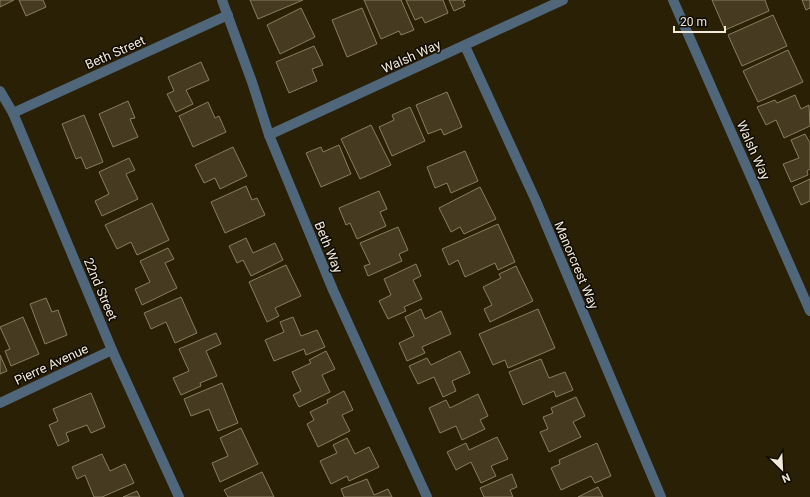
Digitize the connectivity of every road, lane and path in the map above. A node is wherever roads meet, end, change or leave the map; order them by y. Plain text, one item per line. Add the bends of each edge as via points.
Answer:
1 (222, 0) edge
2 (563, 0) edge
3 (673, 0) edge
4 (228, 15) junction
5 (465, 46) junction
6 (0, 90) edge
7 (13, 113) junction
8 (269, 135) junction
9 (810, 311) edge
10 (112, 350) junction
11 (0, 403) edge
12 (179, 497) edge
13 (428, 497) edge
14 (661, 497) edge

1 - 4 street, Beth Way
2 - 5 street, Walsh Way
3 - 9 street, Walsh Way
4 - 7 street, Beth Street
4 - 8 street, Beth Way
5 - 8 street, Walsh Way
5 - 14 street, Manorcrest Way via 536,201
6 - 7 street, 22nd Street
7 - 10 street, 22nd Street
8 - 13 street, Beth Way via 333,290
10 - 11 street, Pierre Avenue
10 - 12 street, 22nd Street

